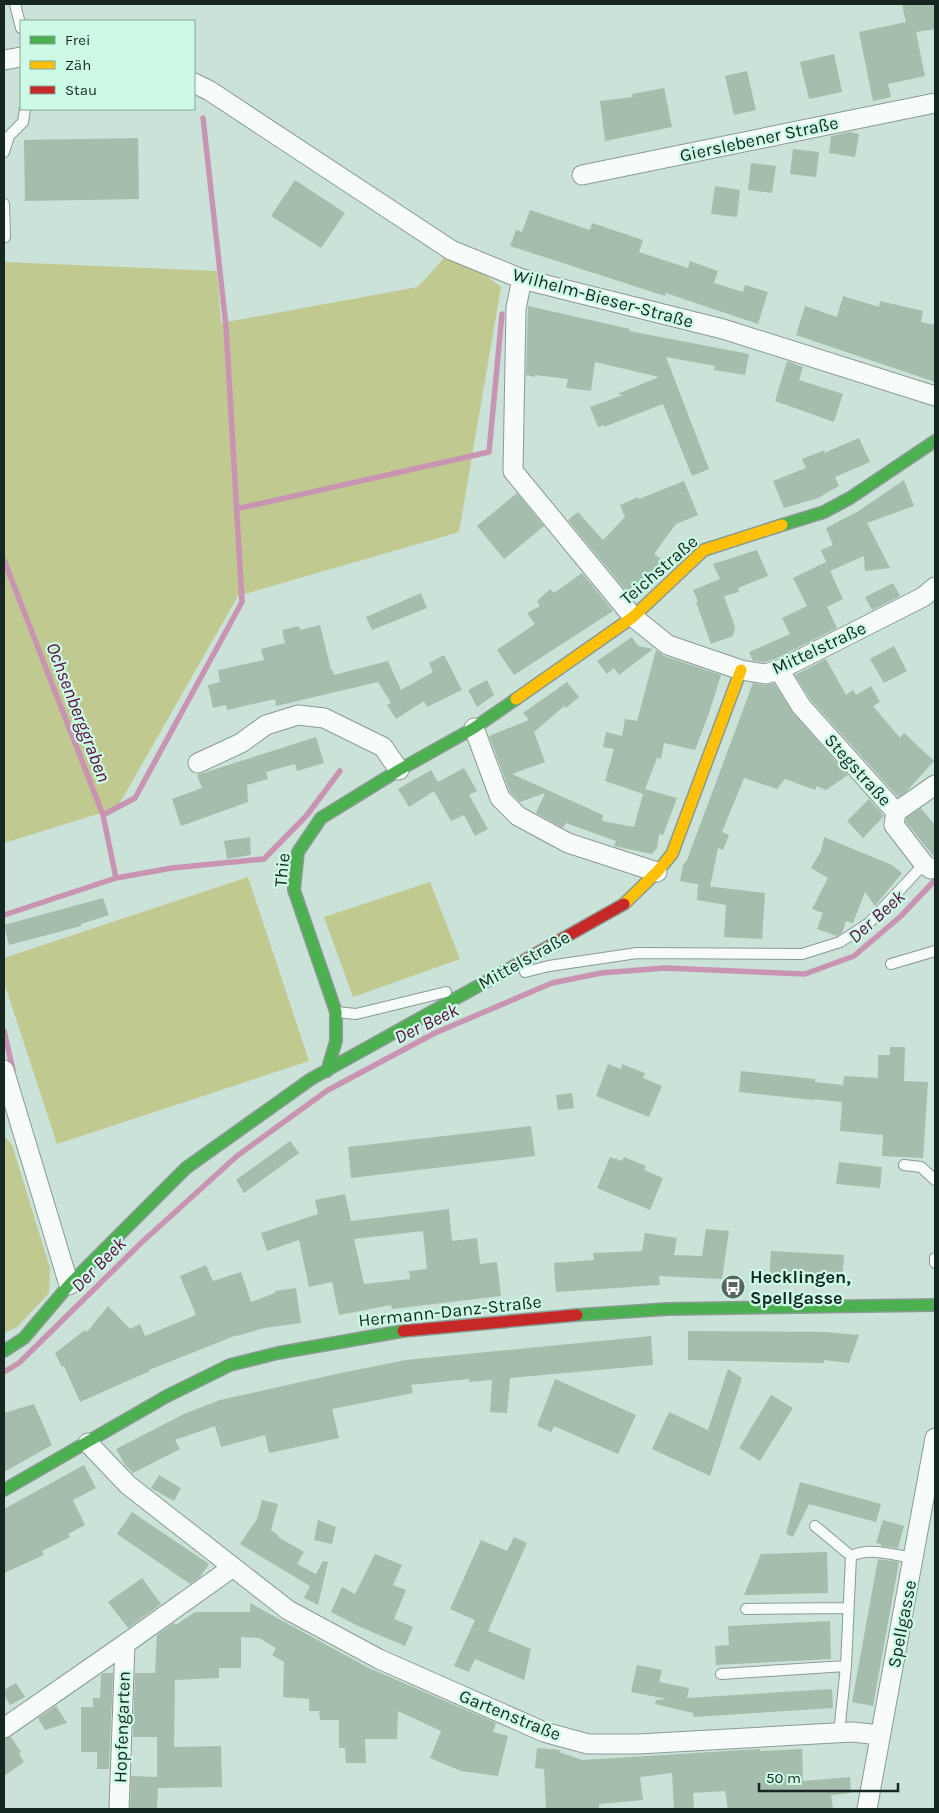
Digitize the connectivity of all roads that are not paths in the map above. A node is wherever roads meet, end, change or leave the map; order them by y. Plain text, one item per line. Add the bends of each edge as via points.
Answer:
1 (14, 4) edge
2 (20, 25) edge
3 (20, 57) edge
4 (4, 60) edge
5 (195, 84) edge
6 (935, 103) edge
7 (24, 110) edge
8 (4, 152) edge
9 (582, 175) dead end
10 (4, 204) edge
11 (5, 237) dead end
12 (522, 279) junction
13 (935, 396) edge
14 (935, 441) edge
15 (935, 588) edge
16 (633, 617) junction
17 (741, 670) junction
18 (779, 670) junction
19 (474, 728) junction
20 (198, 763) dead end
21 (399, 770) junction
22 (935, 785) edge
23 (896, 812) junction
24 (927, 866) joint
25 (657, 872) junction
26 (935, 951) edge
27 (891, 964) dead end
28 (485, 982) junction
29 (336, 1012) junction
30 (4, 1070) edge
31 (327, 1071) junction
32 (904, 1165) dead end
33 (935, 1180) edge
34 (935, 1258) edge
35 (935, 1263) edge
36 (68, 1285) junction
37 (935, 1305) edge
38 (4, 1351) edge
39 (935, 1438) edge
40 (88, 1443) junction
41 (4, 1490) edge
42 (815, 1526) dead end
43 (851, 1556) junction
44 (914, 1558) junction
45 (233, 1567) junction
46 (848, 1608) junction
47 (746, 1609) dead end
48 (125, 1644) junction
49 (846, 1666) junction
50 (721, 1674) dead end
51 (4, 1728) edge
52 (839, 1732) junction
53 (880, 1736) junction
54 (119, 1809) edge
55 (867, 1809) edge

1 - 2 lane
3 - 4 street
5 - 12 street, Wilhelm-Bieser-Straße via 451,250
6 - 9 street, Gierslebener Straße
7 - 8 lane via 24,122 9,136
10 - 11 lane
12 - 13 street, Wilhelm-Bieser-Straße via 723,329
12 - 16 street via 516,308 513,471
14 - 16 street, Teichstraße via 824,512 704,550
15 - 18 street, Mittelstraße
16 - 17 street via 668,645
16 - 19 street, Teichstraße
17 - 18 street, Mittelstraße via 765,674
17 - 25 street, Mittelstraße via 672,854
18 - 23 street, Stegstraße via 801,706
19 - 21 street, Thie
19 - 25 street via 500,798 518,816 568,843
20 - 21 street via 241,743 266,725 298,715 324,718 383,748
21 - 29 street, Thie via 321,818 298,852 294,890
22 - 23 street
23 - 24 street, Stegstraße via 894,825
24 - 28 lane via 869,922 840,942 802,954 637,953 549,966
25 - 28 street, Mittelstraße via 620,907
26 - 27 lane
28 - 29 lane via 356,1014
28 - 31 street, Mittelstraße
29 - 31 street, Thie via 336,1042
30 - 36 street
31 - 36 street, Mittelstraße via 186,1168
32 - 33 lane via 921,1167
34 - 35 lane
36 - 38 street, Mittelstraße via 24,1338
37 - 40 street, Hermann-Danz-Straße via 668,1309 401,1331 230,1365 168,1396
39 - 44 street, Spellgasse
40 - 41 street, Hermann-Danz-Straße
40 - 45 street, Gartenstraße via 128,1485
42 - 43 lane
43 - 44 lane via 873,1552
43 - 46 lane
44 - 53 street, Spellgasse
45 - 48 street
45 - 52 street, Gartenstraße via 288,1610 379,1660 544,1732 588,1744
46 - 47 lane
46 - 49 lane
48 - 51 street
48 - 54 street, Hopfengarten
49 - 50 lane
49 - 52 lane
52 - 53 street, Gartenstraße
53 - 55 street, Spellgasse

